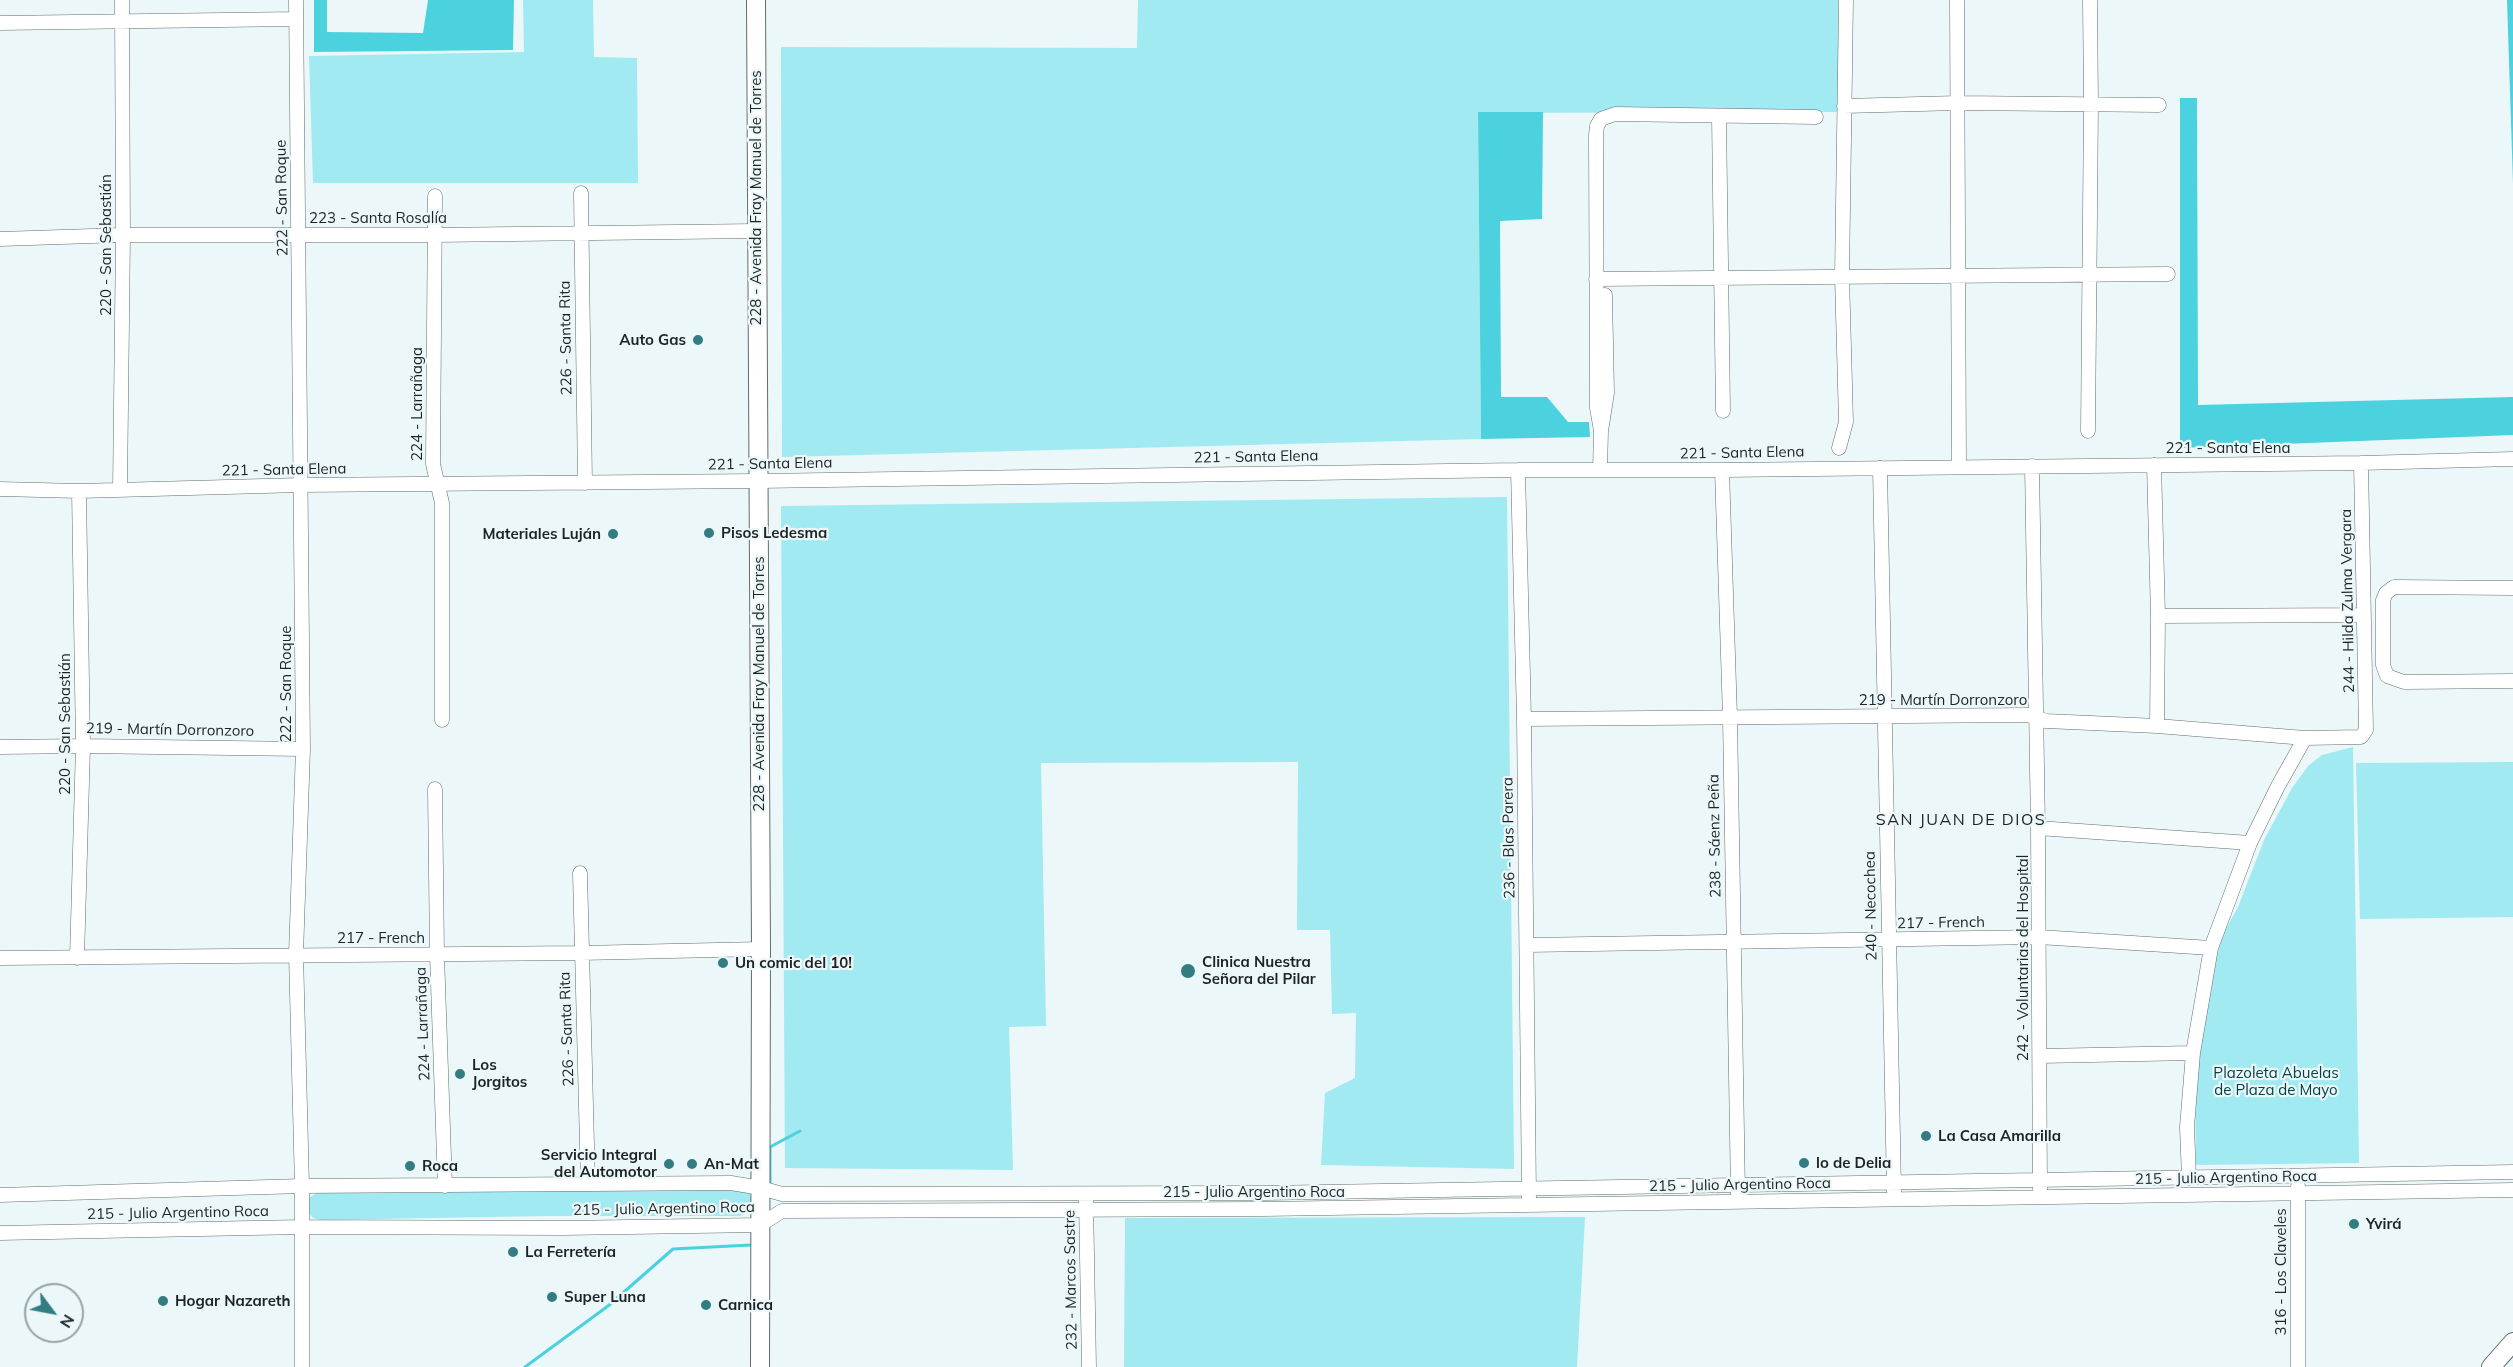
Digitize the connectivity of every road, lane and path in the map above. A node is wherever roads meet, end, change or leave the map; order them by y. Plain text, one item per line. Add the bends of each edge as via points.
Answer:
1 (122, 0) edge
2 (296, 0) edge
3 (756, 0) edge
4 (1846, 0) edge
5 (1957, 0) edge
6 (2090, 0) edge
7 (296, 19) junction
8 (122, 21) junction
9 (0, 23) edge
10 (1958, 103) junction
11 (2091, 104) junction
12 (2159, 105) dead end
13 (1844, 106) junction
14 (1719, 117) junction
15 (1816, 117) dead end
16 (581, 193) dead end
17 (435, 196) dead end
18 (756, 231) junction
19 (581, 233) junction
20 (123, 235) junction
21 (299, 235) junction
22 (434, 235) junction
23 (0, 239) edge
24 (2089, 274) junction
25 (2168, 274) dead end
26 (1837, 275) junction
27 (1959, 275) junction
28 (1601, 278) junction
29 (1721, 278) junction
30 (1723, 411) dead end
31 (2088, 431) dead end
32 (2513, 459) edge
33 (2361, 463) junction
34 (2154, 465) junction
35 (1959, 466) junction
36 (2032, 466) junction
37 (1838, 468) junction
38 (1880, 468) junction
39 (1518, 470) junction
40 (1600, 470) junction
41 (1722, 470) junction
42 (758, 481) junction
43 (585, 483) junction
44 (301, 485) junction
45 (437, 485) junction
46 (0, 489) edge
47 (120, 490) junction
48 (79, 491) junction
49 (2513, 588) edge
50 (2363, 615) junction
51 (2158, 616) junction
52 (2513, 681) edge
53 (1886, 716) junction
54 (1730, 717) junction
55 (2037, 718) junction
56 (1524, 719) junction
57 (442, 720) dead end
58 (2157, 726) junction
59 (2361, 737) joint
60 (2306, 738) junction
61 (83, 746) junction
62 (0, 747) edge
63 (303, 749) junction
64 (435, 789) dead end
65 (2038, 828) junction
66 (2250, 843) junction
67 (580, 873) dead end
68 (2039, 937) junction
69 (1888, 940) junction
70 (1732, 941) junction
71 (1527, 945) junction
72 (2211, 948) junction
73 (761, 949) junction
74 (581, 953) junction
75 (296, 954) junction
76 (437, 954) junction
77 (0, 958) edge
78 (77, 958) junction
79 (2193, 1053) junction
80 (2040, 1056) junction
81 (2513, 1172) edge
82 (2298, 1177) junction
83 (2189, 1178) junction
84 (2041, 1180) junction
85 (1893, 1183) junction
86 (588, 1184) junction
87 (302, 1186) junction
88 (445, 1186) junction
89 (1738, 1186) junction
90 (761, 1188) junction
91 (1530, 1189) junction
92 (2513, 1190) edge
93 (1085, 1192) junction
94 (2298, 1193) junction
95 (0, 1195) edge
96 (2040, 1197) junction
97 (1894, 1199) junction
98 (1738, 1201) junction
99 (1528, 1205) junction
100 (1086, 1209) junction
101 (760, 1225) junction
102 (302, 1227) junction
103 (0, 1233) edge
104 (2513, 1342) edge
105 (302, 1367) edge
106 (760, 1367) edge
107 (1089, 1367) edge
108 (2298, 1367) edge
109 (2491, 1367) edge

1 - 8 street, 220 - San Sebastián
2 - 7 street, 222 - San Roque
3 - 18 main road, 228 - Avenida Fray Manuel de Torres
4 - 13 street
5 - 10 street
6 - 11 street
7 - 8 street
7 - 21 street, 222 - San Roque
8 - 9 street
8 - 20 street, 220 - San Sebastián
10 - 11 street
10 - 13 street
10 - 27 street
11 - 12 street
11 - 24 street
13 - 26 street
14 - 15 street
14 - 28 street via 1615,114 1606,124
14 - 29 street
16 - 19 street, 226 - Santa Rita
17 - 22 street, 224 - Larrañaga
18 - 19 street, 223 - Santa Rosalía
18 - 42 main road, 228 - Avenida Fray Manuel de Torres
19 - 22 street, 223 - Santa Rosalía
19 - 43 street, 226 - Santa Rita
20 - 21 street, 223 - Santa Rosalía
20 - 23 street, 223 - Santa Rosalía
20 - 47 street, 220 - San Sebastián
21 - 22 street, 223 - Santa Rosalía
21 - 44 street, 222 - San Roque
22 - 45 street, 224 - Larrañaga via 433,464
24 - 25 street
24 - 27 street
24 - 31 street
26 - 27 street
26 - 29 street
26 - 37 street via 1846,422
27 - 35 street
28 - 29 street
28 - 40 street via 1607,393
29 - 30 street
32 - 33 street, 221 - Santa Elena
33 - 34 street, 221 - Santa Elena
33 - 50 street, 244 - Hilda Zulma Vergara
34 - 36 street, 221 - Santa Elena
34 - 51 street
35 - 36 street, 221 - Santa Elena
35 - 38 street, 221 - Santa Elena
36 - 55 street, 242 - Voluntarias del Hospital
37 - 38 street, 221 - Santa Elena
37 - 41 street, 221 - Santa Elena
38 - 53 street, 240 - Necochea
39 - 40 street, 221 - Santa Elena
39 - 42 street, 221 - Santa Elena
39 - 56 street, 236 - Blas Parera
40 - 41 street, 221 - Santa Elena
41 - 54 street, 238 - Sáenz Peña
42 - 43 street, 221 - Santa Elena
42 - 73 main road, 228 - Avenida Fray Manuel de Torres
43 - 45 street, 221 - Santa Elena
44 - 45 street, 221 - Santa Elena
44 - 47 street, 221 - Santa Elena
44 - 63 street, 222 - San Roque
45 - 57 street, 224 - Larrañaga via 442,504
46 - 48 street, 221 - Santa Elena
47 - 48 street, 221 - Santa Elena
48 - 61 street, 220 - San Sebastián
49 - 52 street via 2394,587 2384,600 2383,665 2387,676 2404,682
50 - 51 street
50 - 59 street, 244 - Hilda Zulma Vergara via 2366,730
51 - 58 street
53 - 54 street, 219 - Martín Dorronzoro
53 - 55 street, 219 - Martín Dorronzoro
53 - 69 street, 240 - Necochea
54 - 56 street, 219 - Martín Dorronzoro
54 - 70 street, 238 - Sáenz Peña
55 - 58 street, 219 - Martín Dorronzoro
55 - 65 street, 242 - Voluntarias del Hospital
56 - 71 street, 236 - Blas Parera
58 - 60 street, 219 - Martín Dorronzoro
59 - 60 street, 219 - Martín Dorronzoro
60 - 66 street
61 - 62 street, 219 - Martín Dorronzoro
61 - 63 street, 219 - Martín Dorronzoro
61 - 78 street, 220 - San Sebastián
63 - 75 street, 222 - San Roque
64 - 76 street, 224 - Larrañaga
65 - 66 street
65 - 68 street, 242 - Voluntarias del Hospital
66 - 72 street
67 - 74 street, 226 - Santa Rita
68 - 69 street, 217 - French
68 - 72 street, 217 - French
68 - 80 street, 242 - Voluntarias del Hospital
69 - 70 street, 217 - French
69 - 85 street, 240 - Necochea
70 - 71 street, 217 - French
70 - 89 street, 238 - Sáenz Peña
71 - 91 street, 236 - Blas Parera
72 - 79 street
73 - 74 street, 217 - French
73 - 90 main road, 228 - Avenida Fray Manuel de Torres
74 - 76 street, 217 - French
74 - 86 street, 226 - Santa Rita
75 - 76 street, 217 - French
75 - 78 street, 217 - French
75 - 87 street, 222 - San Roque
76 - 88 street, 224 - Larrañaga
77 - 78 street, 217 - French
79 - 80 street
79 - 83 street via 2187,1127
80 - 84 street, 242 - Voluntarias del Hospital
81 - 82 street, 215 - Julio Argentino Roca
82 - 83 street, 215 - Julio Argentino Roca
82 - 94 street, 316 - Los Claveles
83 - 84 street, 215 - Julio Argentino Roca
84 - 85 street, 215 - Julio Argentino Roca
84 - 96 street, 242 - Voluntarias del Hospital
85 - 89 street, 215 - Julio Argentino Roca
85 - 97 street, 240 - Necochea
86 - 88 street, 215 - Julio Argentino Roca
86 - 90 street, 215 - Julio Argentino Roca via 731,1183
87 - 88 street, 215 - Julio Argentino Roca
87 - 95 street, 215 - Julio Argentino Roca
87 - 102 street, 222 - San Roque
89 - 91 street, 215 - Julio Argentino Roca
89 - 98 street, 238 - Sáenz Peña
90 - 93 street, 215 - Julio Argentino Roca via 782,1194
90 - 101 main road, 228 - Avenida Fray Manuel de Torres
91 - 93 street, 215 - Julio Argentino Roca
91 - 99 street, 236 - Blas Parera
92 - 94 street, 215 - Julio Argentino Roca
93 - 100 street, 232 - Marcos Sastre
94 - 96 street, 215 - Julio Argentino Roca
94 - 108 street, 316 - Los Claveles
96 - 97 street, 215 - Julio Argentino Roca
97 - 98 street, 215 - Julio Argentino Roca
98 - 99 street, 215 - Julio Argentino Roca
99 - 100 street, 215 - Julio Argentino Roca
100 - 101 street, 215 - Julio Argentino Roca via 782,1211
100 - 107 street, 232 - Marcos Sastre
101 - 102 street, 215 - Julio Argentino Roca
101 - 106 main road, 228 - Avenida Fray Manuel de Torres
102 - 103 street, 215 - Julio Argentino Roca
102 - 105 street, 222 - San Roque
104 - 109 main road

